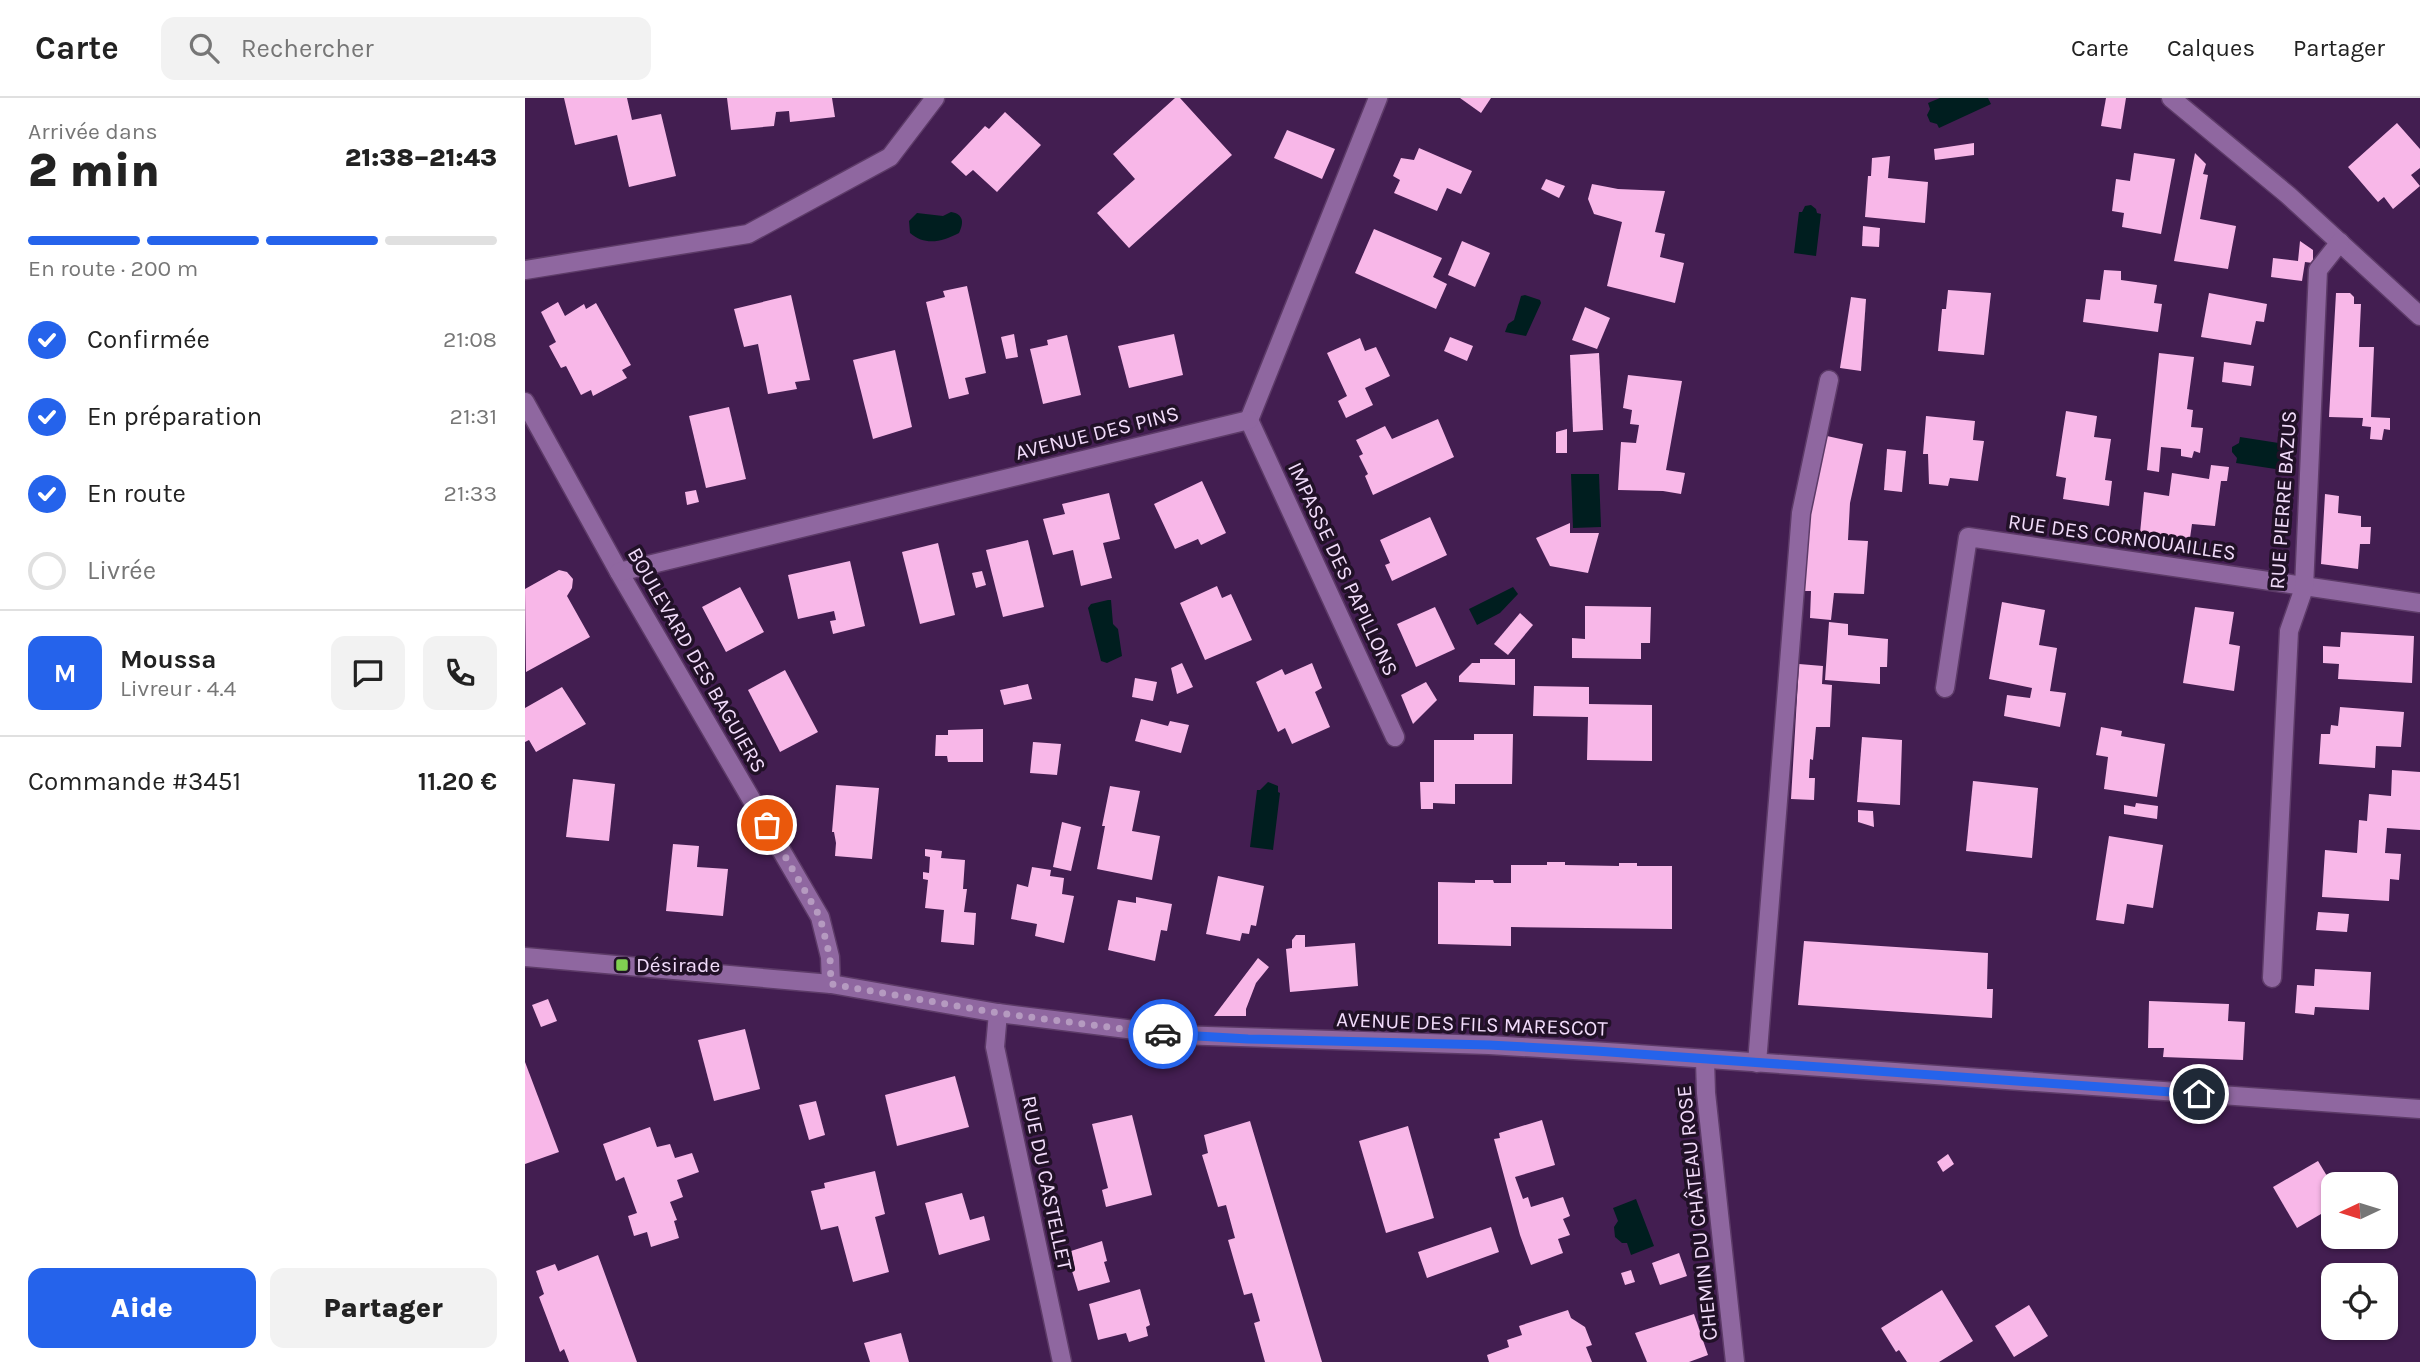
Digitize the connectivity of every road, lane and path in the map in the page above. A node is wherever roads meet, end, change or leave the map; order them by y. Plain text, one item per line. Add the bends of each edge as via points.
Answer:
1 (935, 98) edge
2 (1378, 98) edge
3 (2171, 98) edge
4 (2340, 242) junction
5 (525, 270) edge
6 (2420, 316) edge
7 (1829, 380) dead end
8 (525, 402) edge
9 (1249, 420) junction
10 (619, 572) junction
11 (2304, 587) junction
12 (2420, 603) edge
13 (1945, 688) dead end
14 (1395, 737) dead end
15 (525, 957) edge
16 (2272, 978) dead end
17 (831, 984) junction
18 (998, 1013) junction
19 (1705, 1060) junction
20 (1757, 1063) junction
21 (2420, 1109) edge
22 (1062, 1362) edge
23 (1735, 1362) edge

1 - 5 street via 890,157 748,234
2 - 9 street
3 - 4 street
4 - 6 street
4 - 11 street, RUE PIERRE BAZUS via 2318,270
7 - 20 street via 1801,513
8 - 10 street, BOULEVARD DES BAGUIERS
9 - 10 street, AVENUE DES PINS
9 - 14 street, IMPASSE DES PAPILLONS
10 - 17 street, BOULEVARD DES BAGUIERS via 820,917
11 - 12 street, RUE DES CORNOUAILLES
11 - 13 street, RUE DES CORNOUAILLES via 1968,537
11 - 16 street, RUE PIERRE BAZUS via 2289,631
15 - 17 street, AVENUE DES FILS MARESCOT
17 - 18 street, AVENUE DES FILS MARESCOT
18 - 19 street, AVENUE DES FILS MARESCOT via 1175,1035 1489,1045
18 - 22 street, RUE DU CASTELLET via 995,1048
19 - 20 street, AVENUE DES FILS MARESCOT
19 - 23 street, CHEMIN DU CHÂTEAU ROSE
20 - 21 street, AVENUE DES FILS MARESCOT

